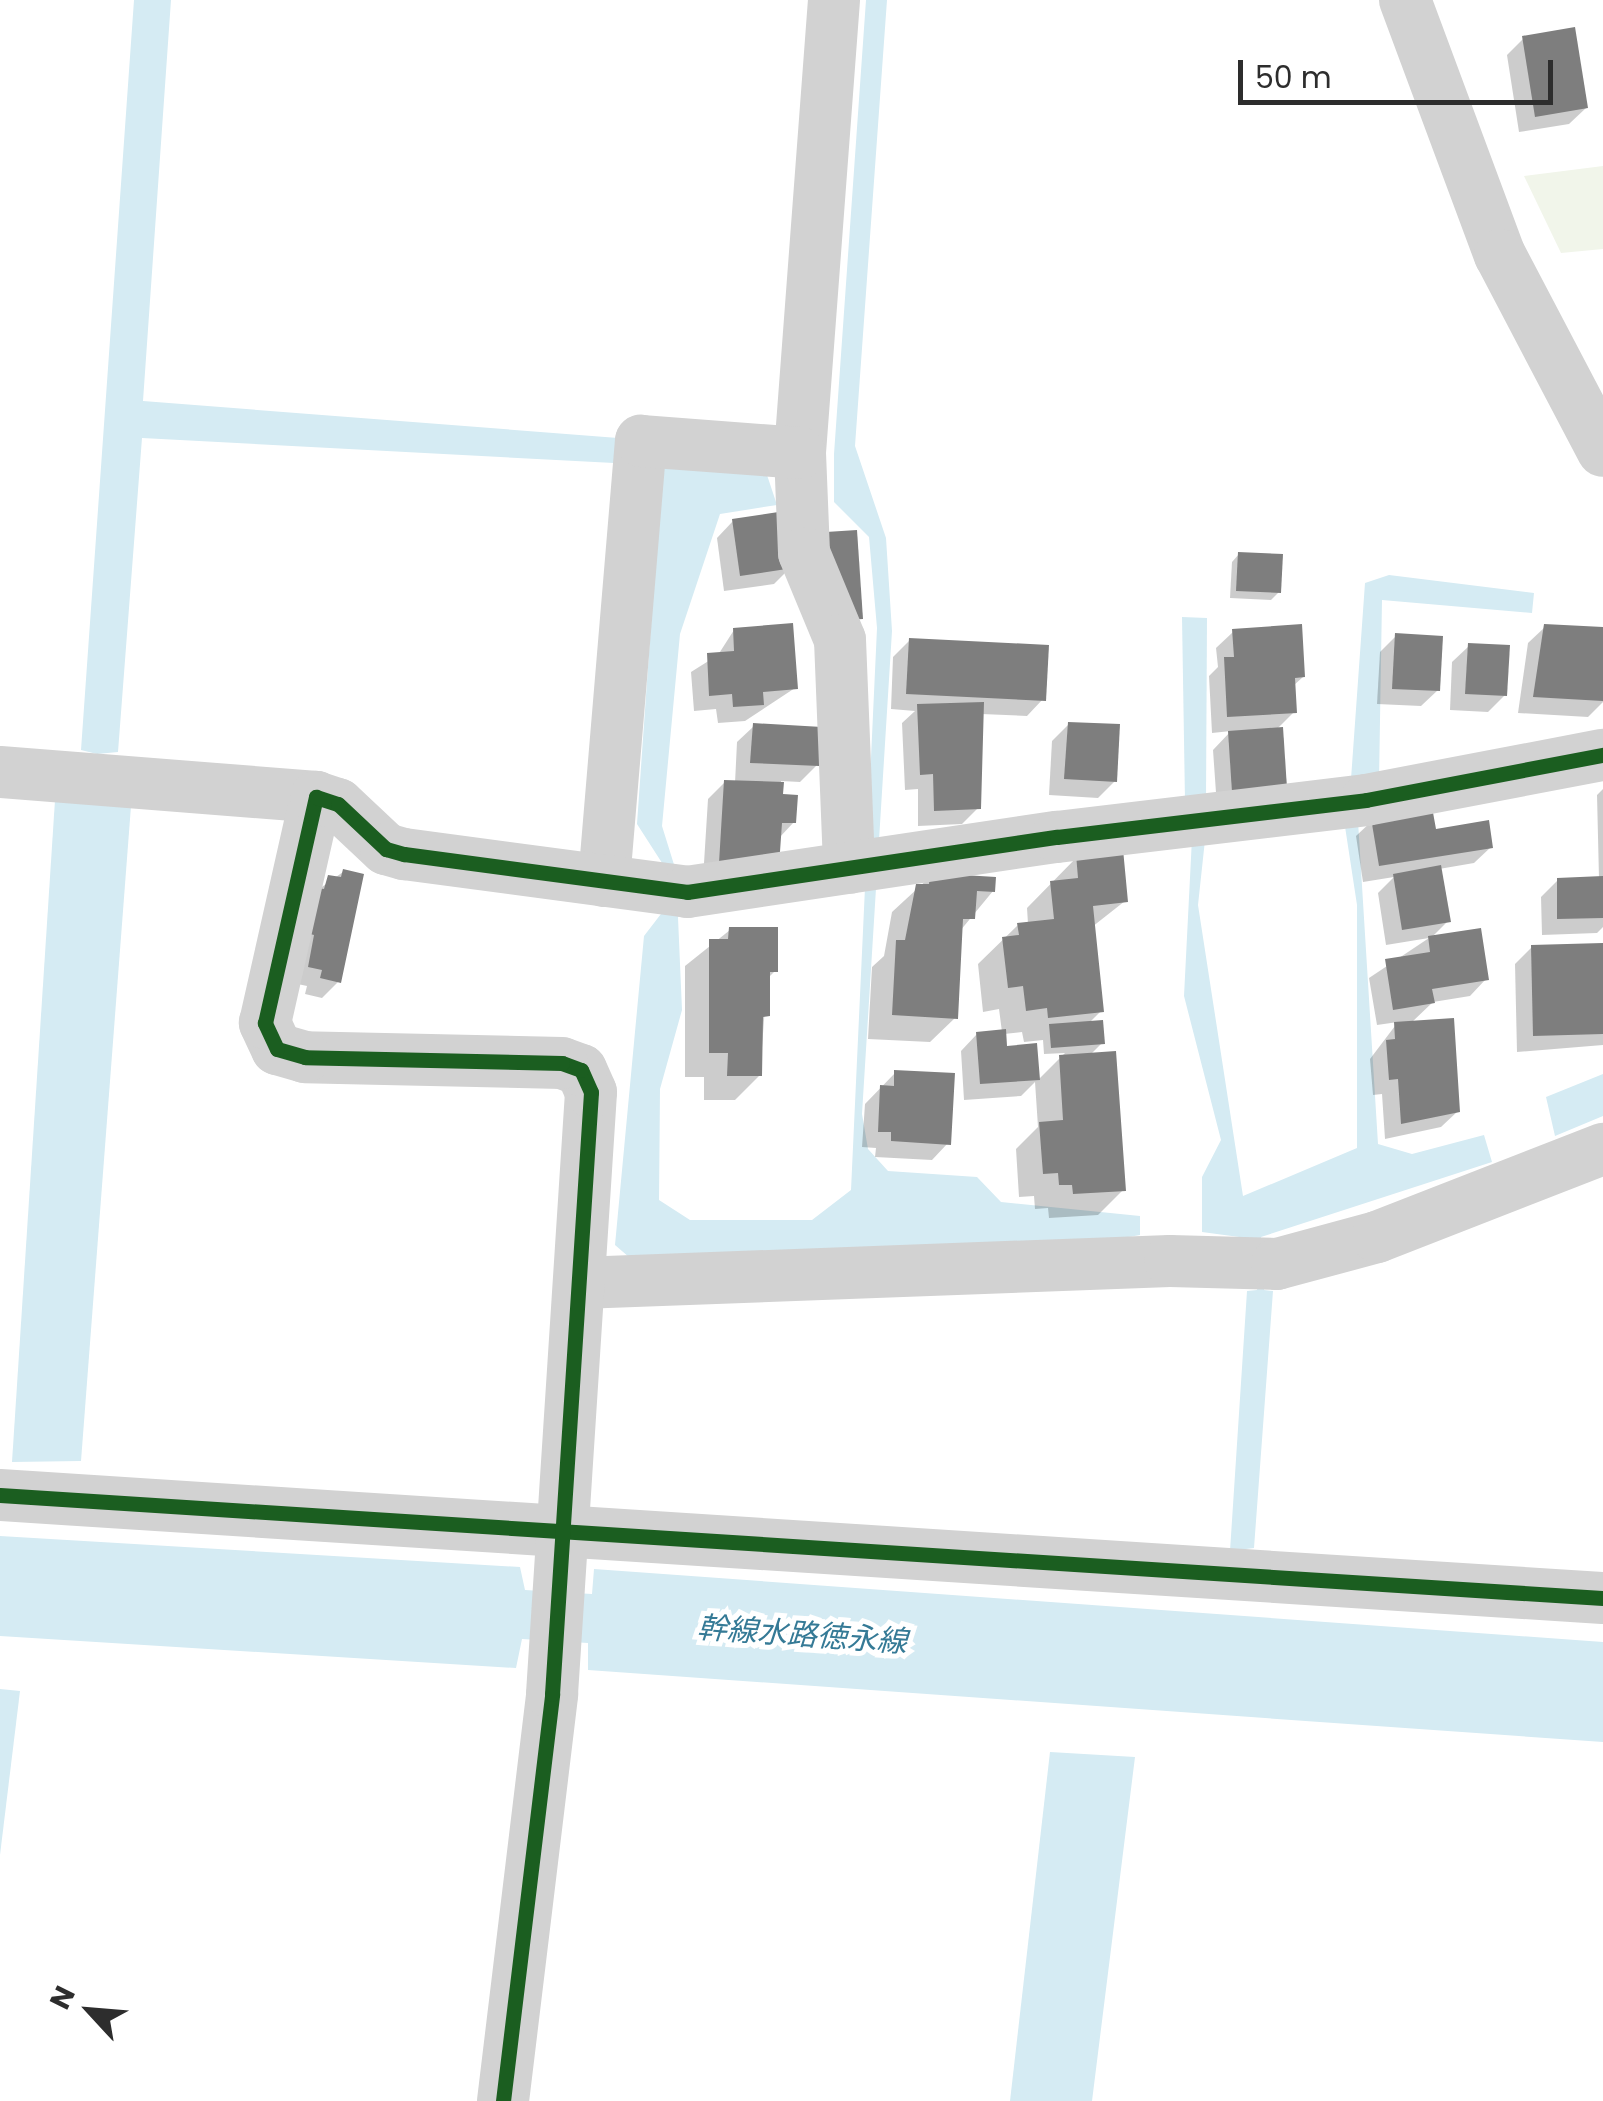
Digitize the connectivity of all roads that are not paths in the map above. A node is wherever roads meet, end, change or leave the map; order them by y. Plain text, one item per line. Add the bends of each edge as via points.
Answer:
1 (834, 0) edge
2 (1404, 0) edge
3 (1598, 434) edge
4 (800, 452) junction
5 (1603, 755) edge
6 (0, 772) edge
7 (316, 797) junction
8 (872, 864) junction
9 (604, 880) junction
10 (1603, 1148) edge
11 (580, 1283) junction
12 (0, 1495) edge
13 (564, 1532) junction
14 (1603, 1598) edge
15 (502, 2101) edge

1 - 4 street
2 - 3 street via 1500,254
4 - 8 street via 804,553 840,640
4 - 9 street via 640,442
5 - 8 street via 1366,800
6 - 7 street
7 - 9 street via 338,804 386,849
7 - 11 street via 265,1023 277,1049 305,1057 562,1063 581,1070 591,1092
8 - 9 street via 671,892
10 - 11 street via 1377,1237 1262,1265 1170,1262
11 - 13 street
12 - 13 street
13 - 14 street
13 - 15 street

